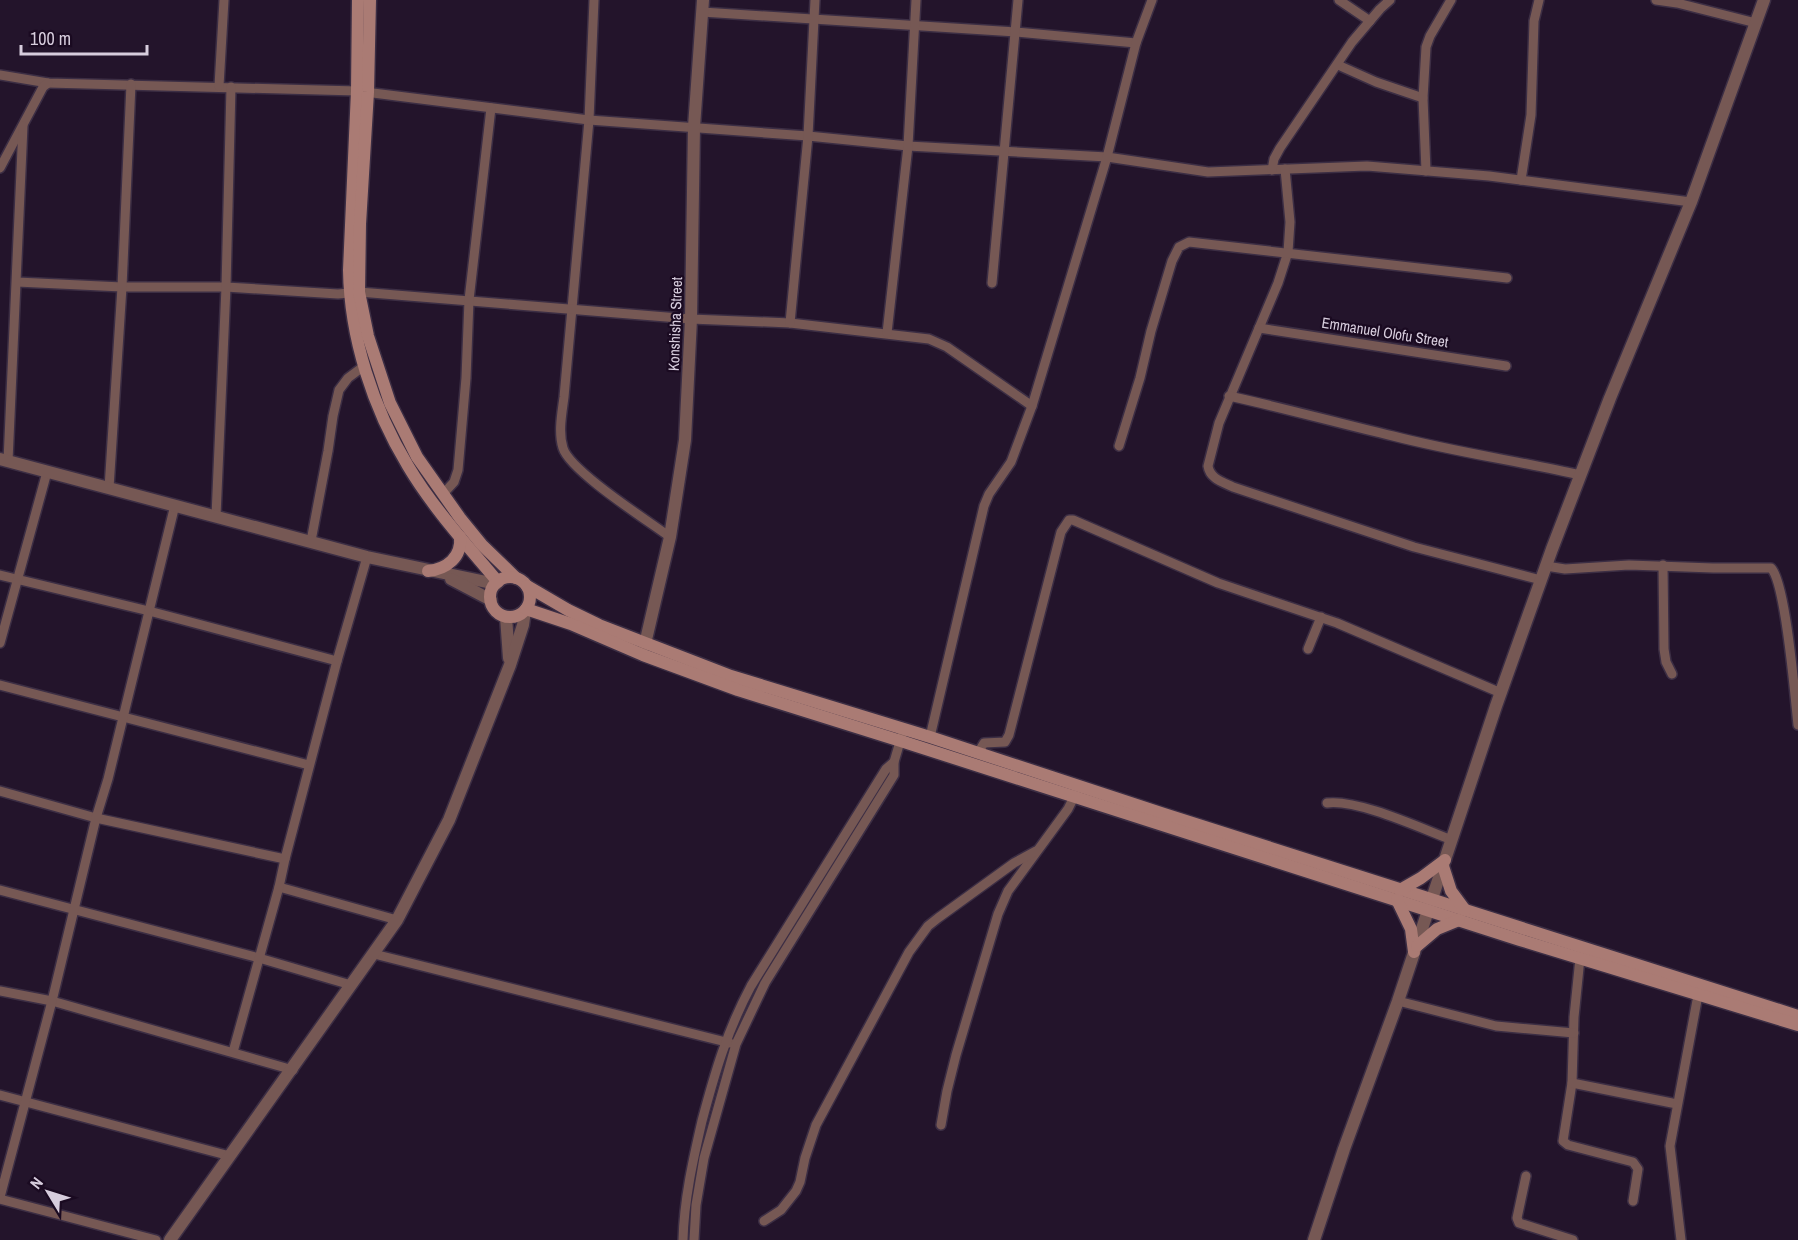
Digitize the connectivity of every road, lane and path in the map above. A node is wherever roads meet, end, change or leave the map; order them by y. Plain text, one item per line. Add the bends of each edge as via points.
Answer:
1 (225, 0) edge
2 (358, 0) edge
3 (370, 0) edge
4 (594, 0) edge
5 (815, 0) edge
6 (916, 0) edge
7 (1018, 0) edge
8 (1152, 0) edge
9 (1339, 0) edge
10 (1390, 0) edge
11 (1539, 0) edge
12 (1656, 0) edge
13 (1764, 0) edge
14 (1446, 2) edge
15 (703, 6) edge
16 (814, 21) junction
17 (1370, 21) junction
18 (1756, 23) junction
19 (914, 26) junction
20 (1016, 32) junction
21 (1137, 43) junction
22 (1338, 65) junction
23 (0, 75) edge
24 (48, 82) junction
25 (131, 84) junction
26 (219, 86) junction
27 (231, 87) junction
28 (362, 91) junction
29 (1422, 98) junction
30 (491, 108) junction
31 (589, 120) junction
32 (23, 126) junction
33 (694, 127) junction
34 (808, 136) junction
35 (908, 146) junction
36 (1004, 152) junction
37 (1107, 158) junction
38 (0, 168) edge
39 (1285, 169) junction
40 (1272, 170) junction
41 (1426, 171) junction
42 (1521, 180) junction
43 (1690, 202) junction
44 (1288, 252) junction
45 (1507, 278) dead end
46 (17, 282) junction
47 (992, 283) dead end
48 (122, 287) junction
49 (226, 287) junction
50 (354, 293) junction
51 (469, 300) junction
52 (571, 308) junction
53 (691, 319) junction
54 (790, 323) junction
55 (1259, 328) junction
56 (886, 333) junction
57 (364, 366) junction
58 (1506, 366) dead end
59 (1229, 396) junction
60 (1032, 406) junction
61 (1119, 446) dead end
62 (4, 460) edge
63 (47, 471) junction
64 (1580, 475) junction
65 (108, 488) junction
66 (443, 494) junction
67 (175, 505) junction
68 (216, 516) junction
69 (460, 537) junction
70 (670, 537) junction
71 (311, 541) junction
72 (367, 557) junction
73 (1663, 565) junction
74 (1546, 566) junction
75 (428, 571) junction
76 (442, 574) junction
77 (0, 575) edge
78 (17, 579) junction
79 (1541, 580) junction
80 (521, 582) junction
81 (497, 583) junction
82 (491, 600) junction
83 (526, 610) junction
84 (149, 611) junction
85 (506, 617) junction
86 (1321, 617) junction
87 (0, 643) edge
88 (645, 644) junction
89 (1308, 649) dead end
90 (337, 661) junction
91 (510, 665) junction
92 (1672, 674) dead end
93 (0, 685) edge
94 (1501, 693) junction
95 (123, 718) junction
96 (1798, 725) edge
97 (902, 735) junction
98 (930, 737) junction
99 (978, 753) junction
100 (894, 762) junction
101 (309, 765) junction
102 (0, 791) edge
103 (1077, 792) junction
104 (1327, 803) dead end
105 (96, 818) junction
106 (1452, 840) junction
107 (1036, 851) junction
108 (285, 859) junction
109 (1444, 863) junction
110 (279, 887) junction
111 (0, 890) edge
112 (1399, 895) junction
113 (1430, 905) junction
114 (74, 909) junction
115 (1462, 915) junction
116 (397, 920) junction
117 (1415, 949) junction
118 (374, 954) junction
119 (259, 958) junction
120 (1580, 958) junction
121 (351, 985) junction
122 (0, 990) edge
123 (1698, 994) junction
124 (52, 1001) junction
125 (1398, 1001) junction
126 (1798, 1016) edge
127 (1798, 1025) edge
128 (1574, 1033) junction
129 (725, 1041) junction
130 (735, 1044) junction
131 (233, 1052) junction
132 (293, 1070) junction
133 (1572, 1083) junction
134 (0, 1095) edge
135 (25, 1101) junction
136 (1677, 1104) junction
137 (941, 1125) dead end
138 (230, 1156) junction
139 (1526, 1176) dead end
140 (0, 1198) edge
141 (1633, 1201) dead end
142 (764, 1221) dead end
143 (156, 1240) edge
144 (170, 1240) edge
145 (683, 1240) edge
146 (694, 1240) edge
147 (1314, 1240) edge
148 (1573, 1240) edge
149 (1681, 1240) edge

1 - 26 street
2 - 28 main road
3 - 28 main road
4 - 31 street
5 - 16 street
6 - 19 street
7 - 20 street
8 - 21 street
9 - 17 street
10 - 17 street
11 - 42 street via 1534,21 1531,116
12 - 18 street
13 - 18 street
14 - 29 street via 1426,47
15 - 16 street
15 - 33 street, Konshisha Street
16 - 19 street
16 - 34 street
17 - 22 street
18 - 43 street
19 - 20 street
19 - 35 street
20 - 21 street
20 - 36 street
21 - 37 street
22 - 29 street
22 - 40 street via 1280,148
23 - 24 street
24 - 25 street
24 - 32 street
25 - 26 street
25 - 48 street
26 - 27 street
27 - 28 street
27 - 49 street
28 - 30 street
28 - 50 main road via 360,224
29 - 41 street
30 - 31 street
30 - 51 street
31 - 33 street
31 - 52 street
32 - 38 street
32 - 46 street
33 - 34 street
33 - 53 street, Konshisha Street
34 - 35 street
34 - 54 street
35 - 36 street
35 - 56 street
36 - 37 street
36 - 47 street
37 - 40 street via 1208,172
37 - 60 street
39 - 40 street
39 - 41 street via 1367,166
39 - 44 street via 1290,222
41 - 42 street
42 - 43 street
43 - 64 street
44 - 45 street
44 - 55 street
44 - 61 street via 1189,242 1179,248 1150,331
46 - 48 street
46 - 62 street
48 - 49 street
48 - 65 street
49 - 50 street
49 - 68 street
50 - 51 street
50 - 57 main road via 355,332
50 - 66 main road via 393,411 417,457
51 - 52 street
51 - 66 street via 458,470
52 - 53 street
52 - 70 street via 562,447 578,470
53 - 54 street
53 - 70 street, Konshisha Street via 685,440
54 - 56 street
55 - 58 street, Emmanuel Olofu Street
55 - 59 street
56 - 60 street via 938,343
57 - 69 main road via 396,445
57 - 71 street via 339,390
59 - 64 street via 1478,456
59 - 79 street via 1208,466 1217,479 1414,547
60 - 98 street via 1011,462 986,499
62 - 63 street
63 - 65 street
63 - 78 street
64 - 74 street
65 - 67 street
66 - 80 main road via 482,545
67 - 68 street
67 - 84 street
68 - 71 street
69 - 75 main road via 460,548 452,561
69 - 81 main road
70 - 88 street, Konshisha Street
71 - 72 street
72 - 75 street
72 - 90 street
73 - 74 street via 1580,569
73 - 92 street via 1664,649
73 - 96 street via 1772,568 1779,583 1787,628
74 - 79 street
75 - 76 street
76 - 81 street
76 - 82 street
77 - 78 street
78 - 84 street
78 - 87 street
79 - 94 street
80 - 81 main road via 507,578
80 - 83 main road via 530,598
80 - 88 main road via 578,615
81 - 82 main road
82 - 85 main road via 496,611
83 - 85 main road
83 - 91 street
83 - 97 main road via 727,686
84 - 90 street
84 - 95 street
85 - 91 street
86 - 89 street
86 - 94 street
86 - 99 street via 1218,583 1069,520 1061,532 1009,735 1005,741 984,743
88 - 97 main road
90 - 101 street
91 - 116 street via 449,820
93 - 95 street
94 - 106 street
95 - 101 street
95 - 105 street
97 - 98 main road
97 - 100 street
97 - 103 main road
98 - 99 main road
99 - 103 main road
100 - 129 street via 751,986
100 - 130 street via 894,775 771,972
101 - 108 street
102 - 105 street
103 - 107 street
103 - 112 main road
104 - 106 street via 1356,805
105 - 108 street
105 - 114 street
106 - 109 street
107 - 137 street via 1008,891 998,914 956,1055
107 - 142 street via 928,926 909,952 816,1125 796,1191 781,1210
108 - 110 street
109 - 112 main road
109 - 113 street
109 - 115 main road
110 - 116 street
110 - 119 street
111 - 114 street
112 - 113 main road
112 - 117 main road
113 - 115 main road
113 - 117 street
114 - 119 street
114 - 124 street
115 - 117 main road via 1437,929
115 - 120 main road
115 - 126 main road
116 - 118 street
117 - 125 street
118 - 121 street
118 - 129 street
119 - 121 street
119 - 131 street
120 - 123 main road
120 - 128 street
121 - 132 street
122 - 124 street
123 - 127 main road
123 - 136 street
124 - 131 street
124 - 135 street
125 - 128 street via 1496,1026
125 - 147 street
128 - 133 street
129 - 130 street
129 - 145 street via 692,1161
130 - 146 street via 704,1158
131 - 132 street
132 - 138 street
133 - 136 street
133 - 141 street via 1563,1141 1633,1162 1638,1169
134 - 135 street
135 - 138 street
135 - 140 street
136 - 149 street via 1670,1146
138 - 144 street
139 - 148 street via 1519,1222
140 - 143 street

